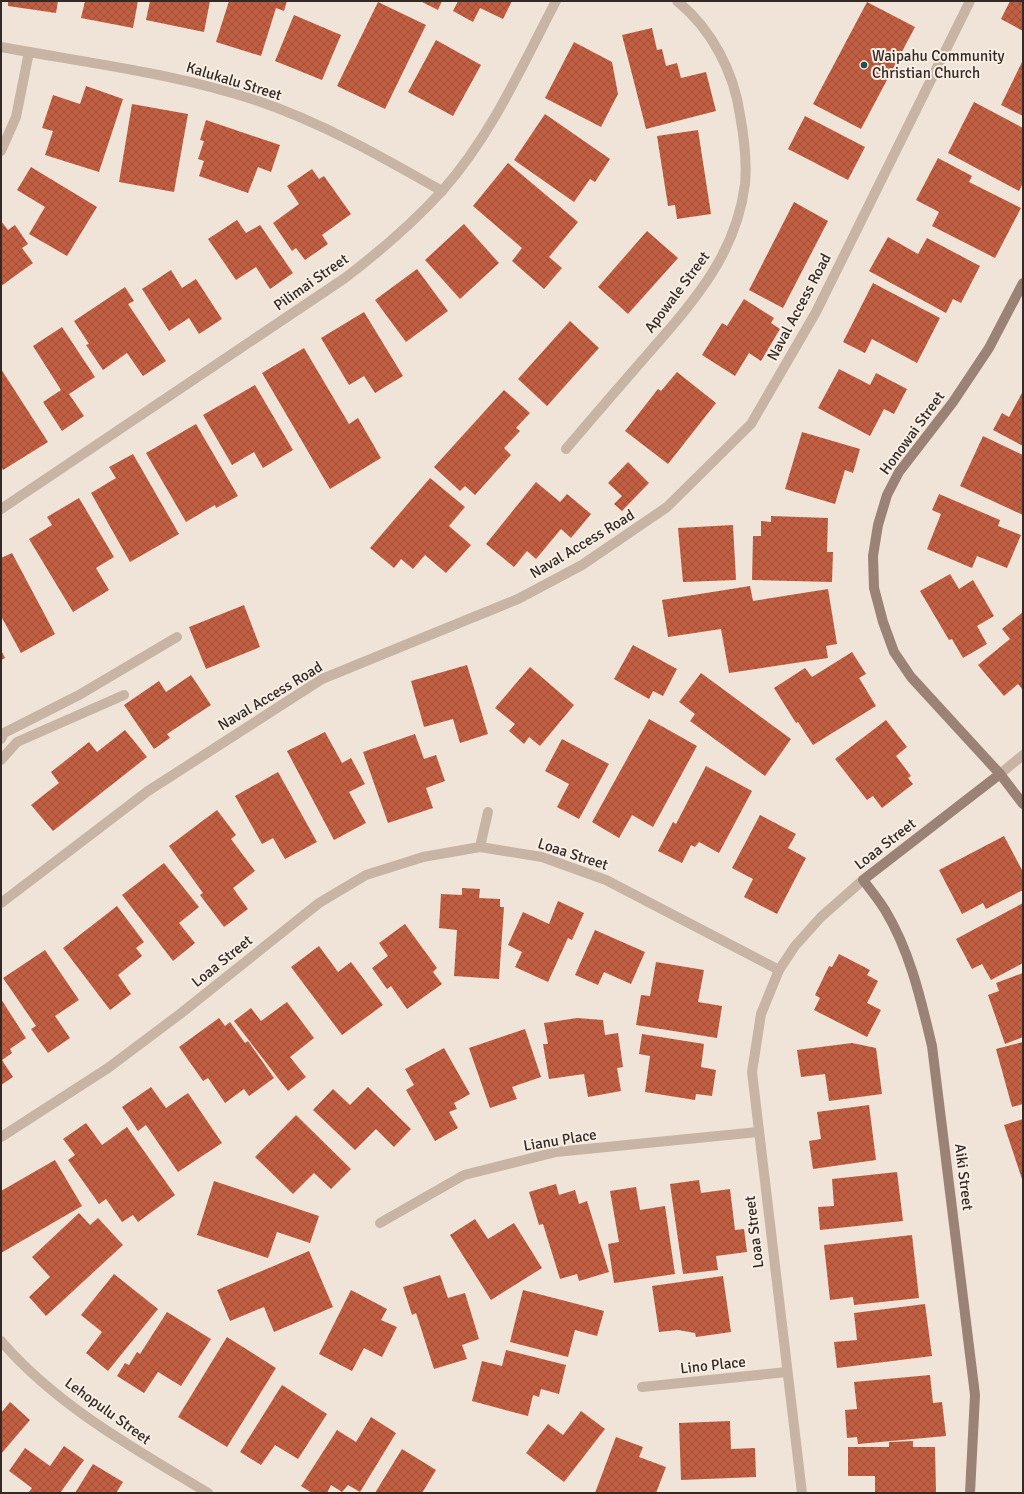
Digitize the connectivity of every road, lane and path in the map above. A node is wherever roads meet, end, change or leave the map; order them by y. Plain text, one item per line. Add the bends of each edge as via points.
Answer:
1 (556, 1) edge
2 (677, 1) edge
3 (970, 1) edge
4 (1, 47) edge
5 (29, 52) junction
6 (1, 151) edge
7 (442, 191) junction
8 (1023, 283) edge
9 (566, 448) dead end
10 (1, 509) edge
11 (177, 636) dead end
12 (124, 695) dead end
13 (1, 740) edge
14 (1023, 755) edge
15 (1, 760) edge
16 (1000, 774) junction
17 (1023, 804) edge
18 (488, 812) dead end
19 (480, 847) junction
20 (863, 880) junction
21 (1, 904) edge
22 (779, 970) junction
23 (758, 1132) junction
24 (1, 1137) edge
25 (380, 1223) dead end
26 (1, 1341) edge
27 (786, 1372) junction
28 (642, 1387) dead end
29 (208, 1493) edge
30 (802, 1493) edge
31 (970, 1493) edge

1 - 7 street, Pilimai Street via 490,125
2 - 9 street, Apowale Street via 691,12 718,49 737,94 744,143 745,184 736,224 726,250 710,279 684,313
3 - 21 street, Naval Access Road via 816,312 751,424 667,507 582,565 518,599 322,679 148,791
4 - 5 street, Kalukalu Street
5 - 6 street via 16,117
5 - 7 street, Kalukalu Street via 192,82 258,101 368,148
7 - 10 street, Pilimai Street via 378,253 345,278
8 - 16 street, Honowai Street via 989,348 954,402 899,472 887,495 878,524 873,556 874,588 894,652 915,682
11 - 13 street via 79,694 4,733
12 - 15 street via 17,742
14 - 16 street, Loaa Street
16 - 17 street, Honowai Street
16 - 20 street, Loaa Street
18 - 19 street
19 - 22 street, Loaa Street via 542,857 606,880
19 - 24 street, Loaa Street via 423,858 366,875 319,903 108,1068
20 - 22 street, Loaa Street via 821,917 795,946
20 - 31 street, Aiki Street via 886,911 905,952 920,994 932,1046 975,1394
22 - 23 street, Loaa Street via 761,1014 752,1072
23 - 25 street, Lianu Place via 556,1152 464,1175
23 - 27 street, Loaa Street
26 - 29 street, Lehopulu Street via 16,1358 91,1419 120,1440
27 - 28 street, Lino Place
27 - 30 street, Loaa Street

